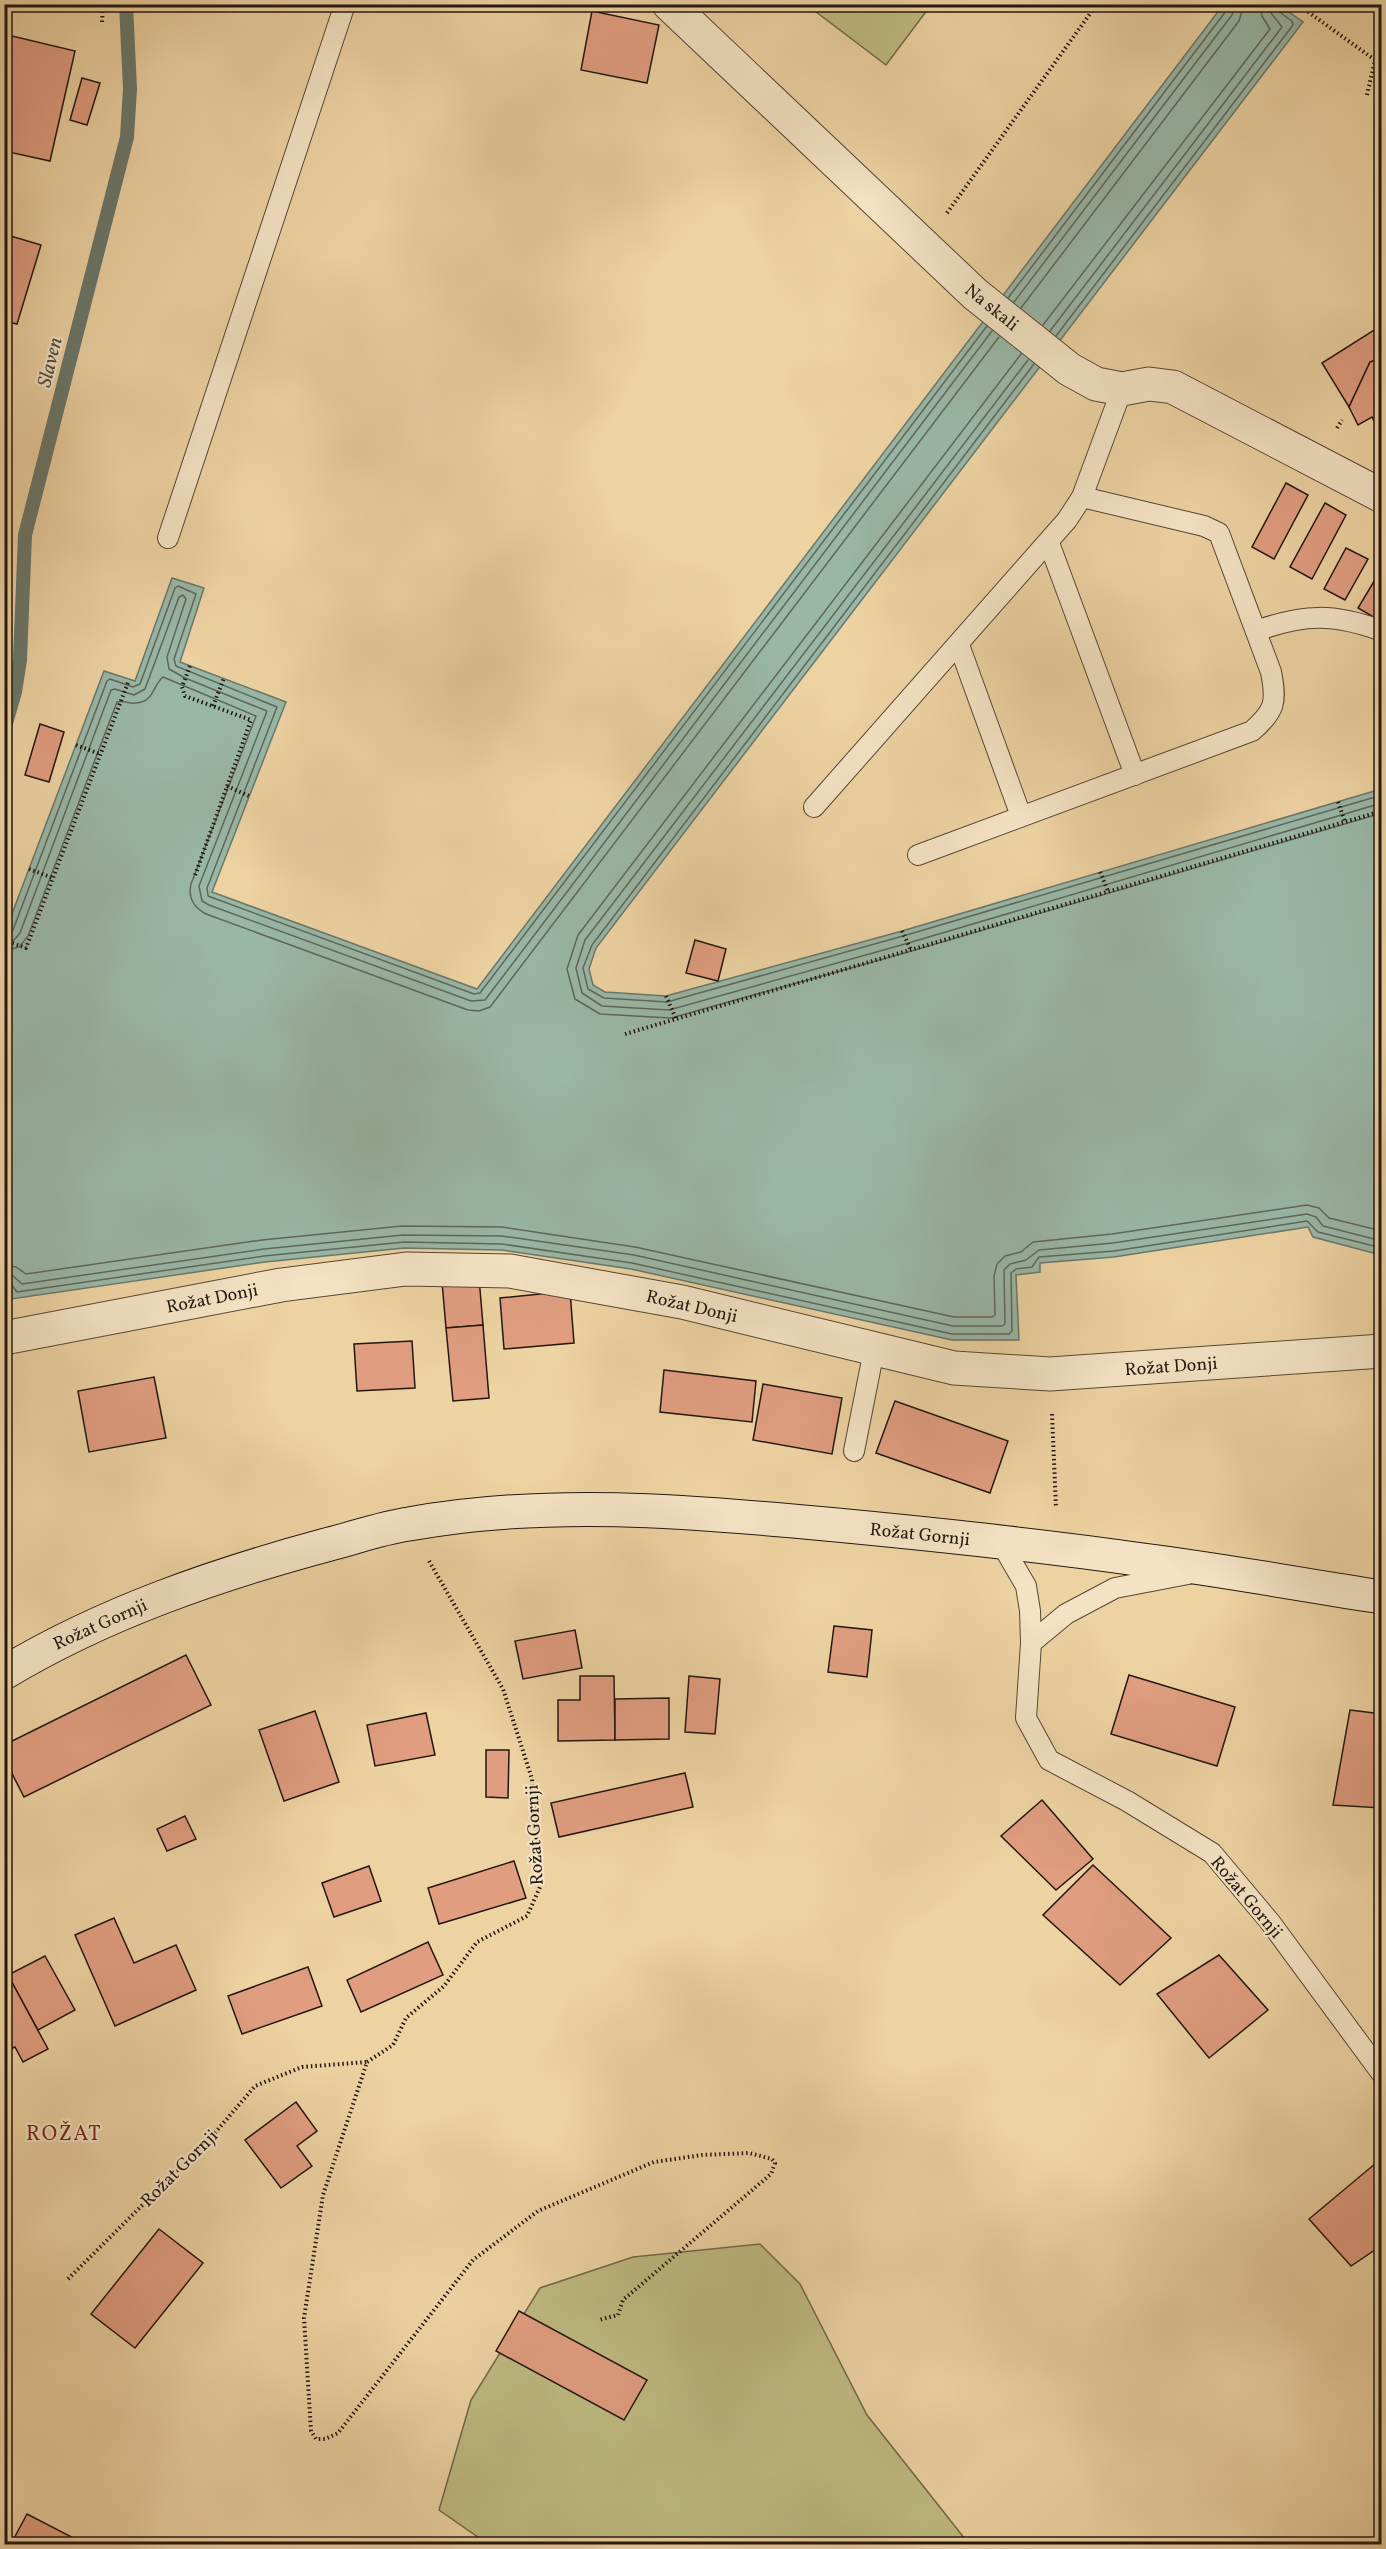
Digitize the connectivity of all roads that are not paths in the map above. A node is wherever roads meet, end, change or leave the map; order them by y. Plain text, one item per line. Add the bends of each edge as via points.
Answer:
1 (345, 4) edge
2 (669, 4) edge
3 (1122, 389) junction
4 (1382, 496) edge
5 (1082, 497) junction
6 (168, 537) dead end
7 (1049, 543) junction
8 (1256, 631) junction
9 (1382, 631) edge
10 (959, 645) junction
11 (1135, 775) junction
12 (814, 807) dead end
13 (1021, 816) junction
14 (918, 855) dead end
15 (4, 1338) edge
16 (874, 1350) junction
17 (1382, 1351) edge
18 (854, 1451) dead end
19 (1001, 1543) junction
20 (1208, 1570) junction
21 (1382, 1597) edge
22 (1031, 1643) junction
23 (4, 1672) edge
24 (1382, 2074) edge

1 - 6 lane
2 - 3 street, Na skali via 975,294 1070,369 1096,384
3 - 4 street, Na skali via 1149,384 1173,387
3 - 5 lane
5 - 7 lane
5 - 8 lane via 1219,533
7 - 10 lane
7 - 11 lane
8 - 9 lane via 1291,619 1332,618
8 - 11 lane via 1276,696 1268,717 1252,731
10 - 12 lane
10 - 13 lane
11 - 13 lane
13 - 14 lane
15 - 16 street, Rožat Donji via 281,1285 406,1269 522,1273 682,1302
16 - 17 street, Rožat Donji via 954,1368 1050,1374
16 - 18 lane
19 - 20 street, Rožat Gornji
19 - 22 lane, Rožat Gornji via 1026,1586
19 - 23 street, Rožat Gornji via 707,1513 587,1508 494,1513 408,1524 281,1557 167,1594 51,1645
20 - 21 street, Rožat Gornji
20 - 22 lane, Rožat Gornji via 1115,1588 1066,1614
22 - 24 lane, Rožat Gornji via 1026,1718 1049,1760 1127,1801 1212,1853 1270,1923

